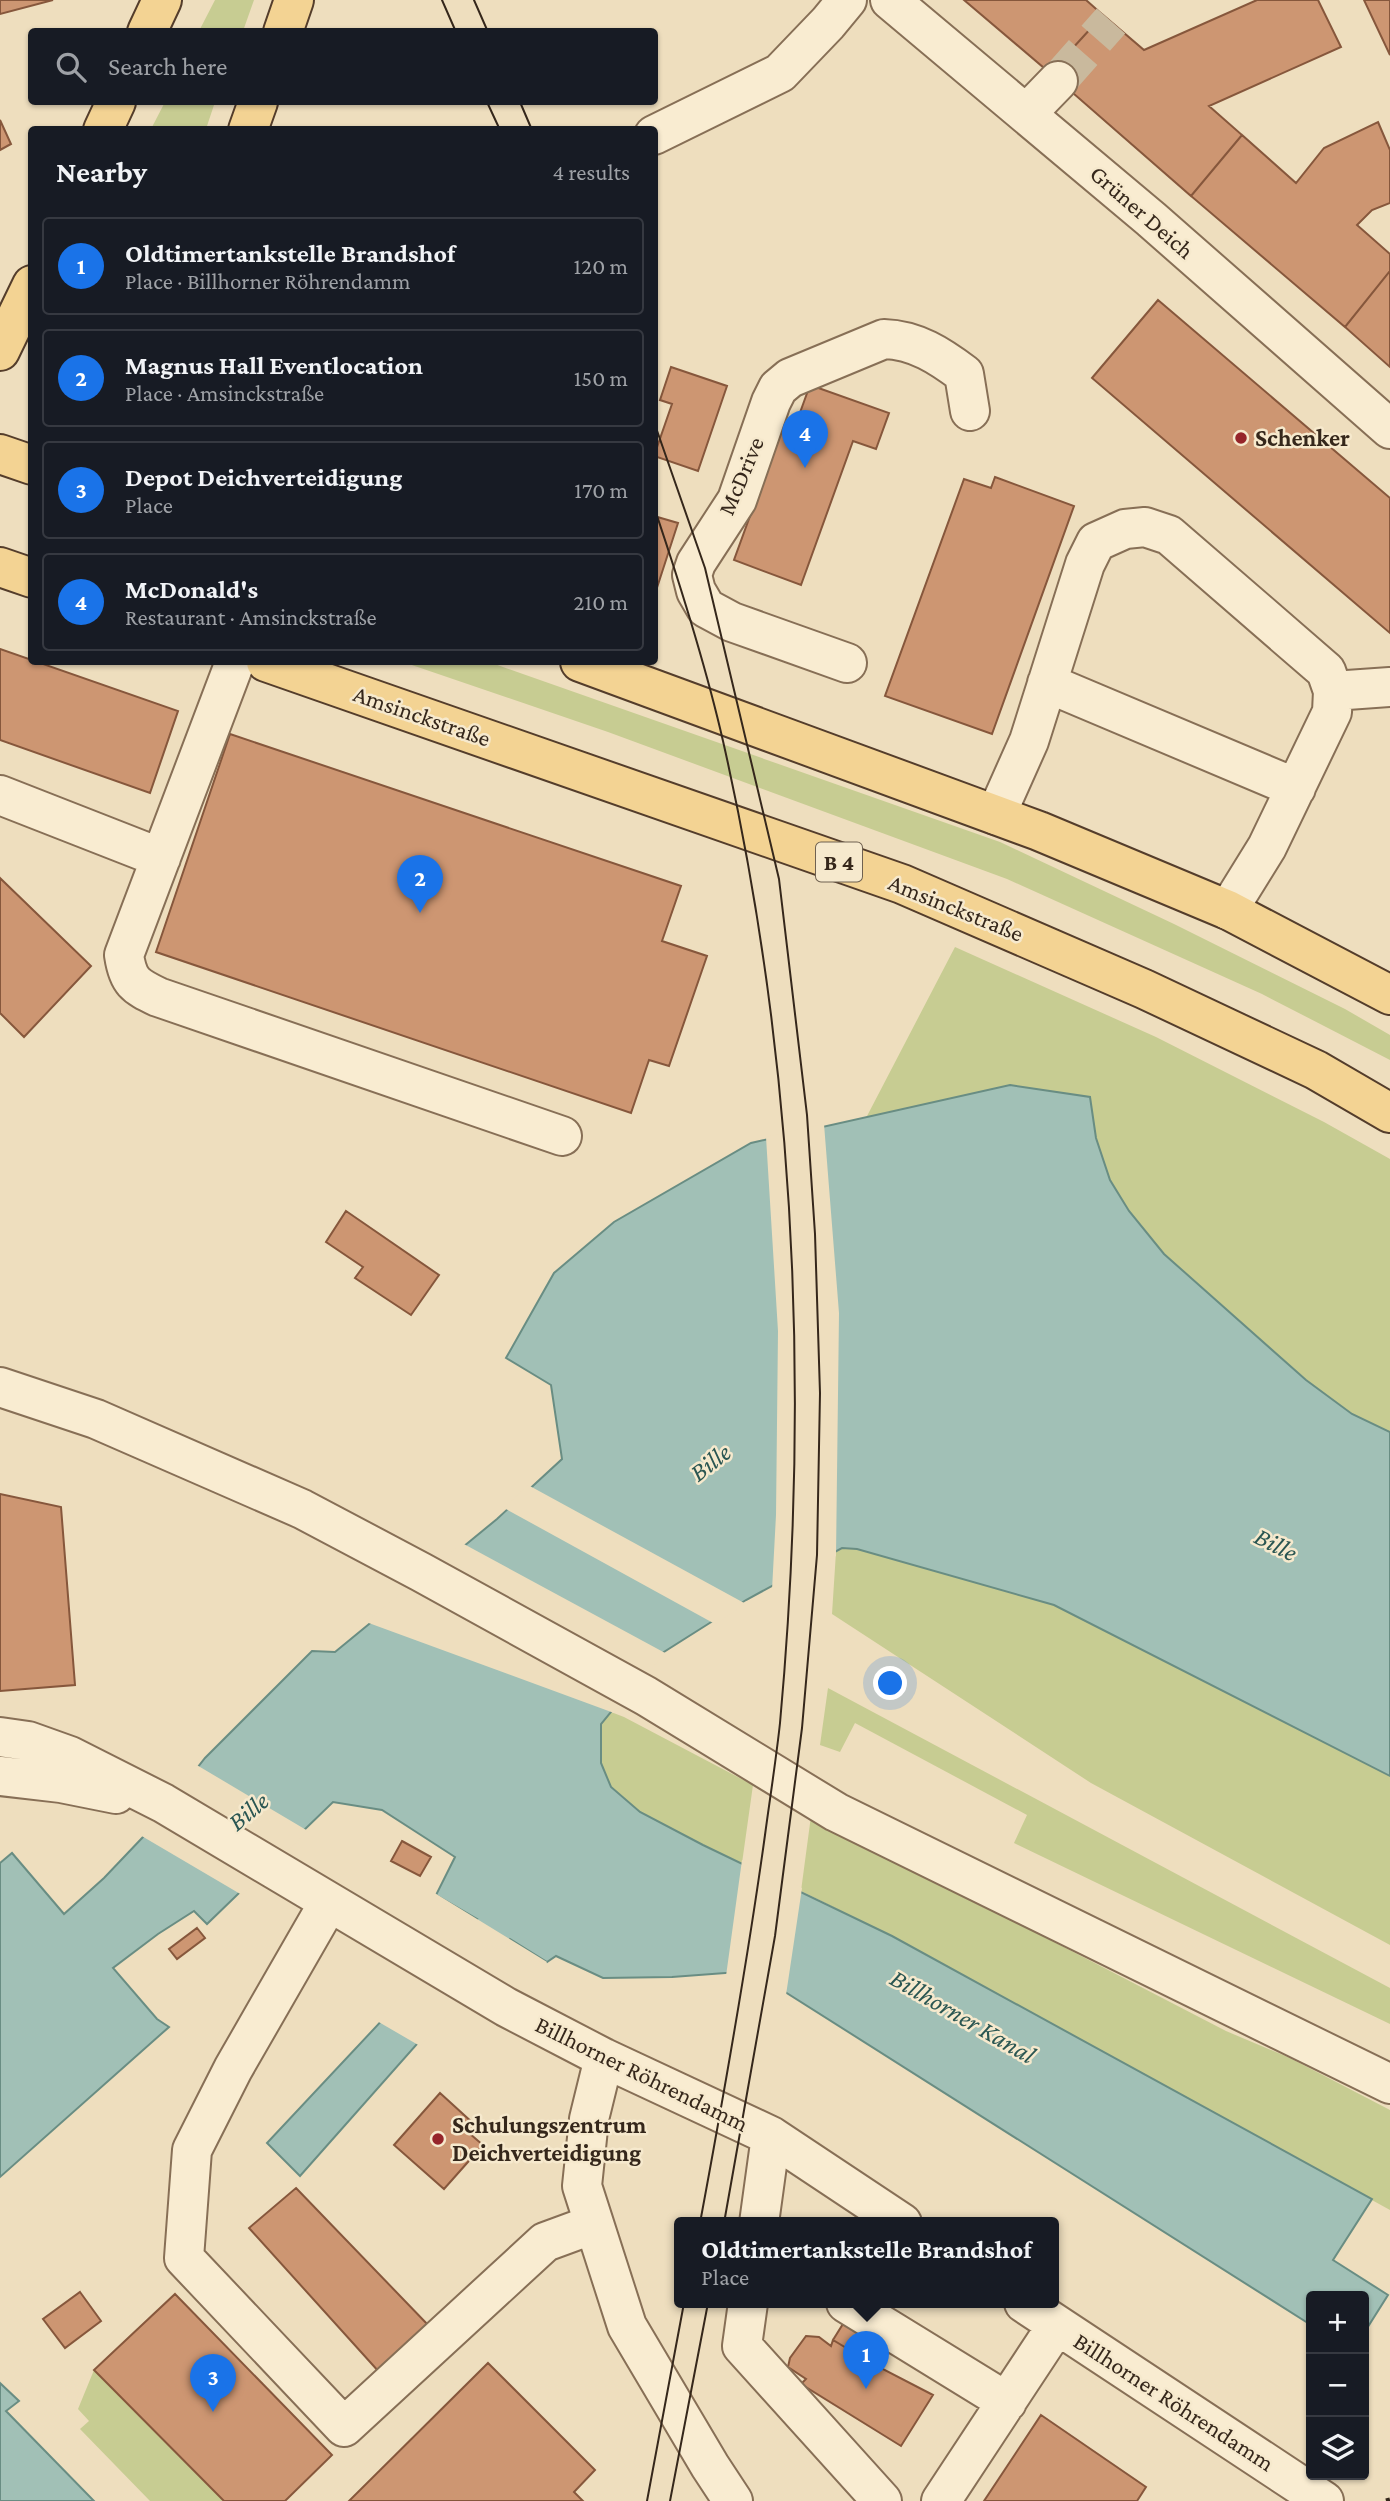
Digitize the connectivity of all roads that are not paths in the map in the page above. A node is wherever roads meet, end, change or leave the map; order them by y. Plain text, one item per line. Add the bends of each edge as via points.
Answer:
1 (162, 0) edge
2 (295, 0) edge
3 (847, 0) edge
4 (890, 0) edge
5 (149, 28) edge
6 (284, 28) edge
7 (1058, 80) tunnel mouth
8 (115, 105) edge
9 (1027, 113) junction
10 (105, 126) edge
11 (658, 133) edge
12 (28, 293) edge
13 (0, 351) edge
14 (970, 411) dead end
15 (1390, 429) edge
16 (0, 454) edge
17 (28, 464) edge
18 (28, 555) edge
19 (0, 565) edge
20 (28, 577) edge
21 (847, 663) dead end
22 (234, 665) edge
23 (275, 665) edge
24 (596, 665) edge
25 (1047, 683) junction
26 (1390, 687) edge
27 (1333, 691) junction
28 (1296, 788) junction
29 (0, 796) edge
30 (996, 815) junction
31 (161, 858) junction
32 (1228, 909) junction
33 (1390, 995) edge
34 (1390, 1113) edge
35 (562, 1136) dead end
36 (0, 1387) edge
37 (0, 1737) edge
38 (0, 1776) edge
39 (163, 1803) junction
40 (329, 1902) junction
41 (604, 2057) junction
42 (1390, 2084) edge
43 (771, 2136) junction
44 (760, 2217) edge
45 (893, 2217) edge
46 (594, 2224) junction
47 (747, 2308) edge
48 (854, 2308) edge
49 (1032, 2308) edge
50 (1057, 2325) junction
51 (1007, 2402) junction
52 (733, 2501) edge
53 (882, 2501) edge
54 (941, 2501) edge
55 (1324, 2501) edge

1 - 5 main road
2 - 6 main road
3 - 11 street via 780,73
4 - 9 street, Grüner Deich
7 - 9 street
8 - 10 main road
9 - 15 street, Grüner Deich
12 - 13 main road
14 - 21 street, McDrive via 964,374 936,353 892,339 790,378 771,402 737,500 696,563 692,575 696,591 706,608 732,622
16 - 17 main road
18 - 19 main road
19 - 20 main road
22 - 31 street
23 - 34 main road, Amsinckstraße / B 4 via 902,884 1144,989 1316,1070
24 - 30 main road
25 - 27 street via 1096,542 1125,529 1145,527 1169,535 1326,671
25 - 28 street
25 - 30 street
26 - 27 street
27 - 28 street via 1332,712
28 - 32 street via 1267,847
29 - 31 street
30 - 32 main road
31 - 35 street via 124,955 127,973 138,988
32 - 33 main road
36 - 42 street via 96,1419 302,1509 646,1696 836,1812
37 - 39 street, Billhorner Röhrendamm via 70,1756
38 - 39 street
39 - 40 street, Billhorner Röhrendamm
40 - 41 street, Billhorner Röhrendamm via 506,2007
40 - 46 street via 192,2150 184,2258 344,2427 545,2242
41 - 43 street, Billhorner Röhrendamm
41 - 46 street via 589,2119 582,2186
43 - 44 street
43 - 45 street, Billhorner Röhrendamm
46 - 52 street via 627,2326
47 - 53 street via 742,2346
48 - 51 street
49 - 50 street, Billhorner Röhrendamm
50 - 51 street
50 - 55 street, Billhorner Röhrendamm
51 - 54 street

